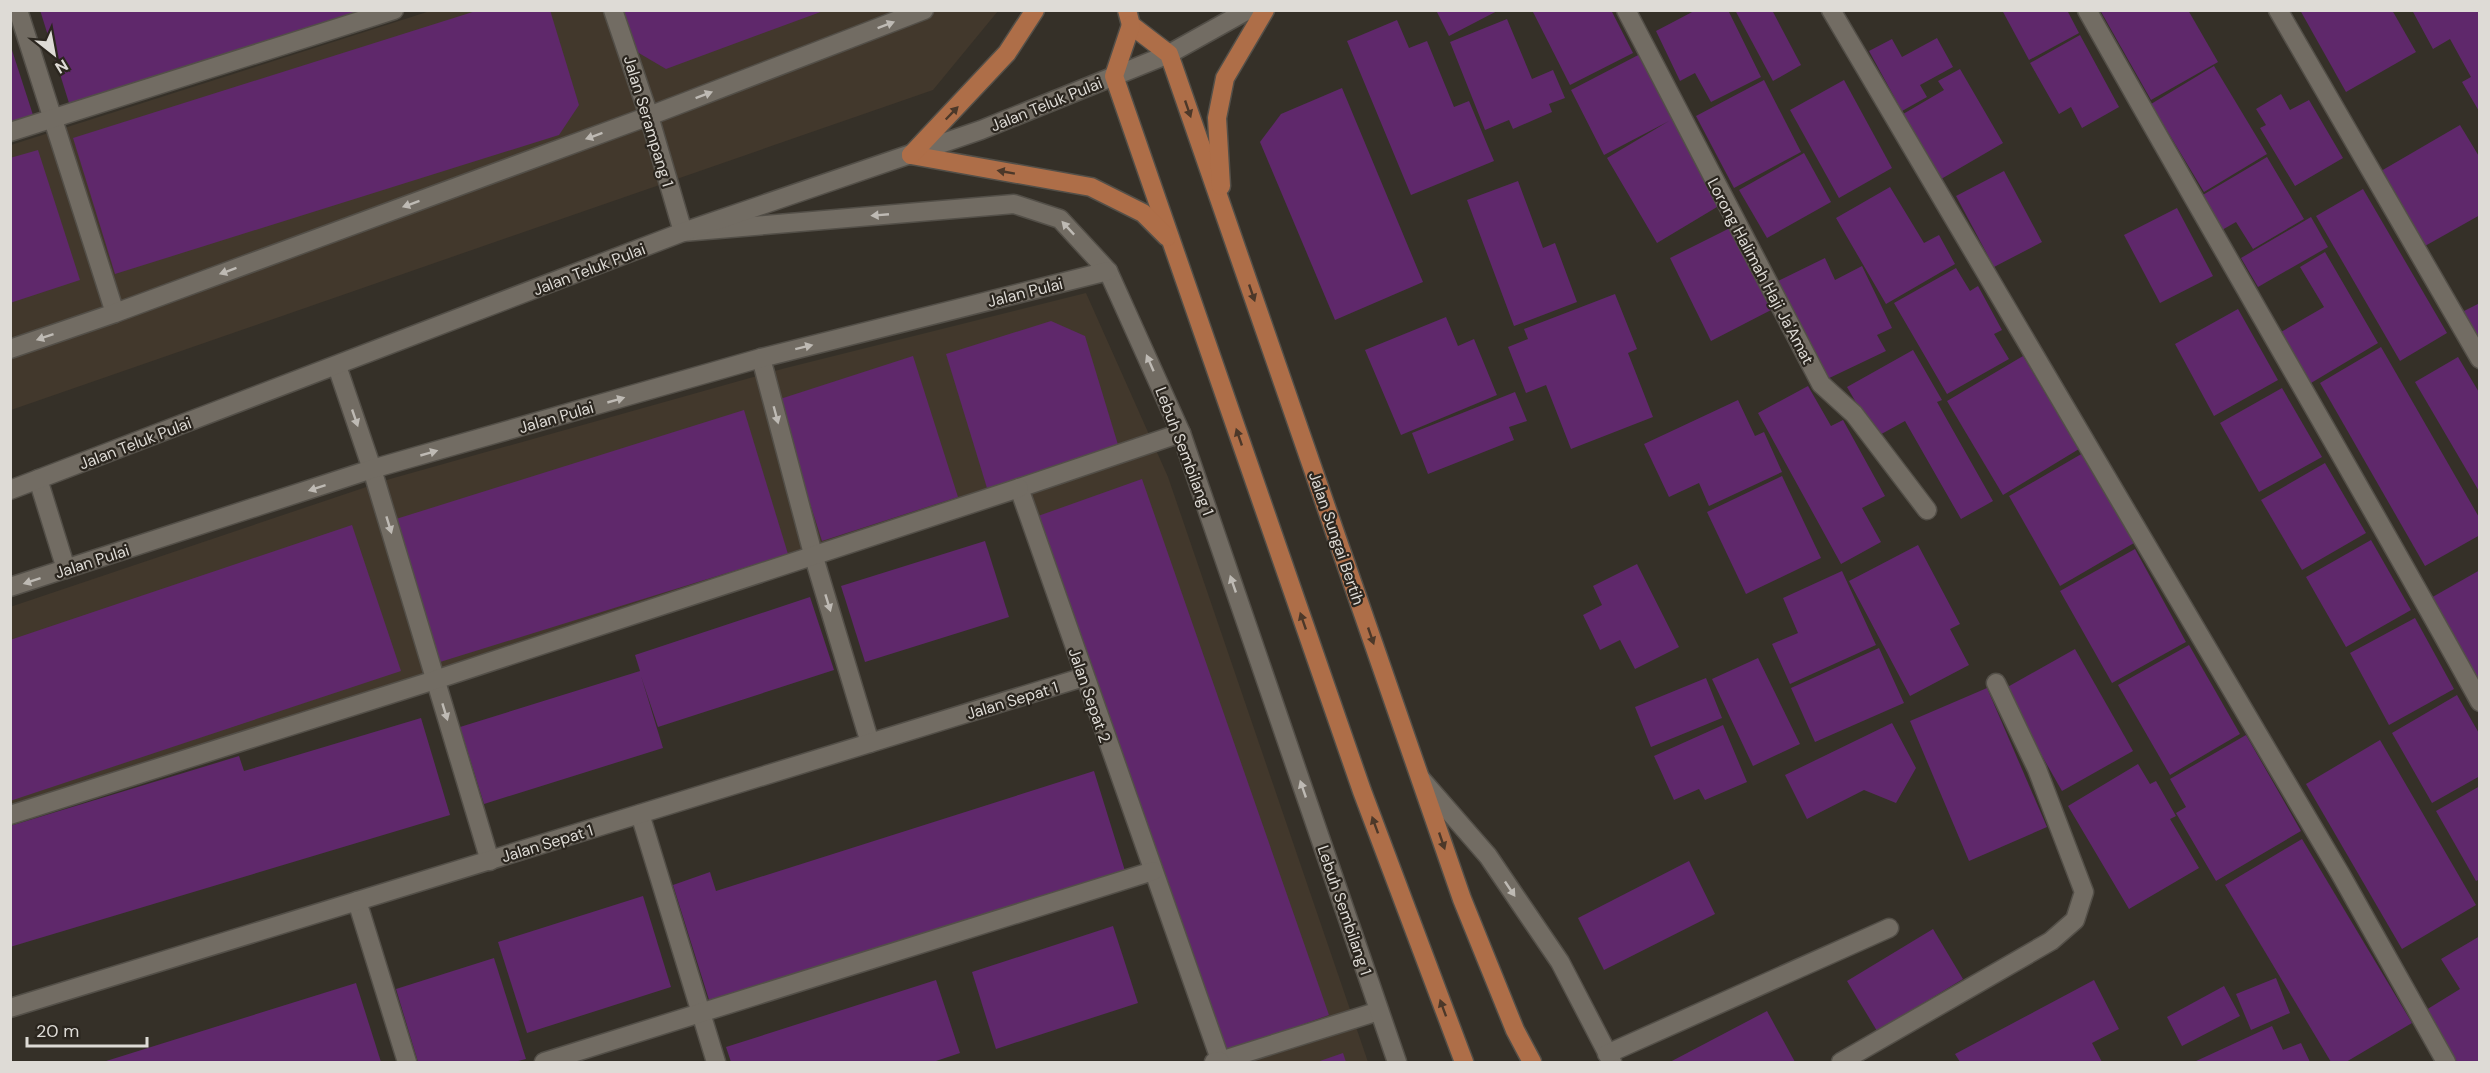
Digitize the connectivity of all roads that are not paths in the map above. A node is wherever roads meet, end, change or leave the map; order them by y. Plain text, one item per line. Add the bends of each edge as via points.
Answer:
1 (18, 10) edge
2 (394, 10) edge
3 (613, 10) edge
4 (1035, 10) edge
5 (1248, 10) edge
6 (1265, 10) edge
7 (1626, 10) edge
8 (1831, 10) edge
9 (2087, 10) edge
10 (2278, 10) edge
11 (923, 11) edge
12 (1129, 18) edge
13 (1169, 54) junction
14 (1114, 76) junction
15 (649, 116) junction
16 (52, 118) junction
17 (10, 132) edge
18 (911, 155) junction
19 (1226, 218) junction
20 (682, 232) junction
21 (1171, 242) junction
22 (1108, 271) junction
23 (115, 313) junction
24 (10, 349) edge
25 (761, 358) junction
26 (2480, 359) edge
27 (337, 366) junction
28 (1181, 434) junction
29 (372, 470) junction
30 (38, 479) junction
31 (1019, 488) junction
32 (10, 490) edge
33 (1927, 510) dead end
34 (813, 554) junction
35 (66, 569) junction
36 (10, 587) edge
37 (1084, 678) junction
38 (435, 680) junction
39 (1995, 683) dead end
40 (2480, 702) edge
41 (870, 743) junction
42 (1420, 778) junction
43 (640, 814) junction
44 (10, 815) edge
45 (490, 861) junction
46 (1152, 871) junction
47 (357, 902) junction
48 (1889, 928) dead end
49 (10, 1008) edge
50 (1380, 1011) junction
51 (701, 1013) junction
52 (1610, 1058) edge
53 (407, 1062) edge
54 (544, 1062) edge
55 (716, 1062) edge
56 (1218, 1062) edge
57 (1397, 1062) edge
58 (1464, 1062) edge
59 (1532, 1062) edge
60 (1841, 1062) edge
61 (2446, 1062) edge

1 - 16 street
2 - 16 street
3 - 15 street, Jalan Serampang 1
18 -> 4 main road via 1008,53
5 - 13 street, Jalan Teluk Pulai
6 - 19 main road via 1225,78 1217,118
7 - 33 street, Lorong Halimah Haji Ja'Amat via 1821,384 1850,409
8 - 61 street via 2335,865
9 - 40 street
10 - 26 street
15 -> 11 street
12 - 13 main road
12 - 14 main road
13 - 14 street, Jalan Teluk Pulai
13 -> 19 main road, Jalan Sungai Bertih
14 - 18 street, Jalan Teluk Pulai
14 - 21 main road
15 - 20 street, Jalan Serampang 1
15 -> 23 street
16 - 17 street
16 - 23 street
18 - 20 street, Jalan Teluk Pulai
21 -> 18 main road via 1143,213 1091,187
19 -> 42 main road, Jalan Sungai Bertih
22 -> 20 street, Lebuh Sembilang 1 via 1060,219 1014,204
20 - 27 street, Jalan Teluk Pulai
58 -> 21 main road via 1362,790
25 -> 22 street, Jalan Pulai
28 -> 22 street, Lebuh Sembilang 1
23 -> 24 street
29 -> 25 street, Jalan Pulai
25 -> 34 street
27 -> 29 street
27 - 30 street, Jalan Teluk Pulai
28 - 31 street
50 -> 28 street, Lebuh Sembilang 1
29 -> 35 street, Jalan Pulai
29 -> 38 street
30 - 32 street, Jalan Teluk Pulai
30 - 35 street
31 - 34 street
31 - 37 street, Jalan Sepat 2
34 - 38 street
34 -> 41 street
35 -> 36 street, Jalan Pulai
37 - 41 street, Jalan Sepat 1
37 - 46 street, Jalan Sepat 2
38 - 44 street
38 -> 45 street
39 - 60 street via 2037,769 2084,892 2075,920 2051,941
41 - 43 street, Jalan Sepat 1
42 -> 52 street via 1488,856 1560,962
42 -> 59 main road, Jalan Sungai Bertih via 1462,899
43 - 45 street, Jalan Sepat 1
43 - 51 street
45 - 47 street, Jalan Sepat 1
46 - 51 street
46 - 56 street, Jalan Sepat 2
47 - 49 street, Jalan Sepat 1
47 - 53 street
48 - 52 street
50 - 56 street
50 - 57 street, Lebuh Sembilang 1
51 - 54 street
51 - 55 street

